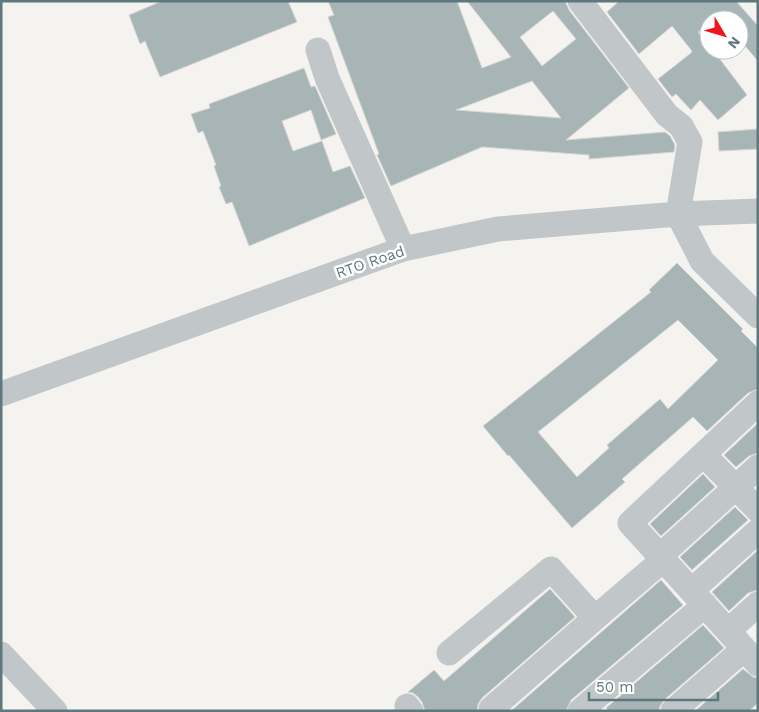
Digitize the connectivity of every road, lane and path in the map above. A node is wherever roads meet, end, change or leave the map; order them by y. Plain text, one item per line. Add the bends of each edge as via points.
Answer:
1 (580, 1) edge
2 (318, 50) dead end
3 (758, 211) edge
4 (678, 214) junction
5 (403, 249) junction
6 (758, 316) edge
7 (1, 394) edge
8 (758, 402) edge
9 (704, 455) junction
10 (758, 467) edge
11 (736, 487) junction
12 (758, 510) edge
13 (758, 532) edge
14 (662, 557) junction
15 (699, 597) junction
16 (758, 604) edge
17 (595, 618) junction
18 (744, 648) edge
19 (450, 653) dead end
20 (1, 654) edge
21 (491, 709) dead end
22 (55, 711) edge
23 (580, 711) edge
24 (673, 711) edge

1 - 4 street via 667,115 681,126 690,142
2 - 5 street via 327,78
3 - 4 street, RTO Road
4 - 5 street, RTO Road via 498,229
4 - 6 street via 702,261
5 - 7 street, RTO Road
8 - 9 street
9 - 11 street
9 - 14 street via 630,523
10 - 11 street
11 - 12 street
11 - 14 street
13 - 15 street
14 - 15 street
14 - 17 street
15 - 18 street
15 - 23 street
16 - 18 street
17 - 19 street via 550,569
17 - 21 street
18 - 24 street
20 - 22 street

